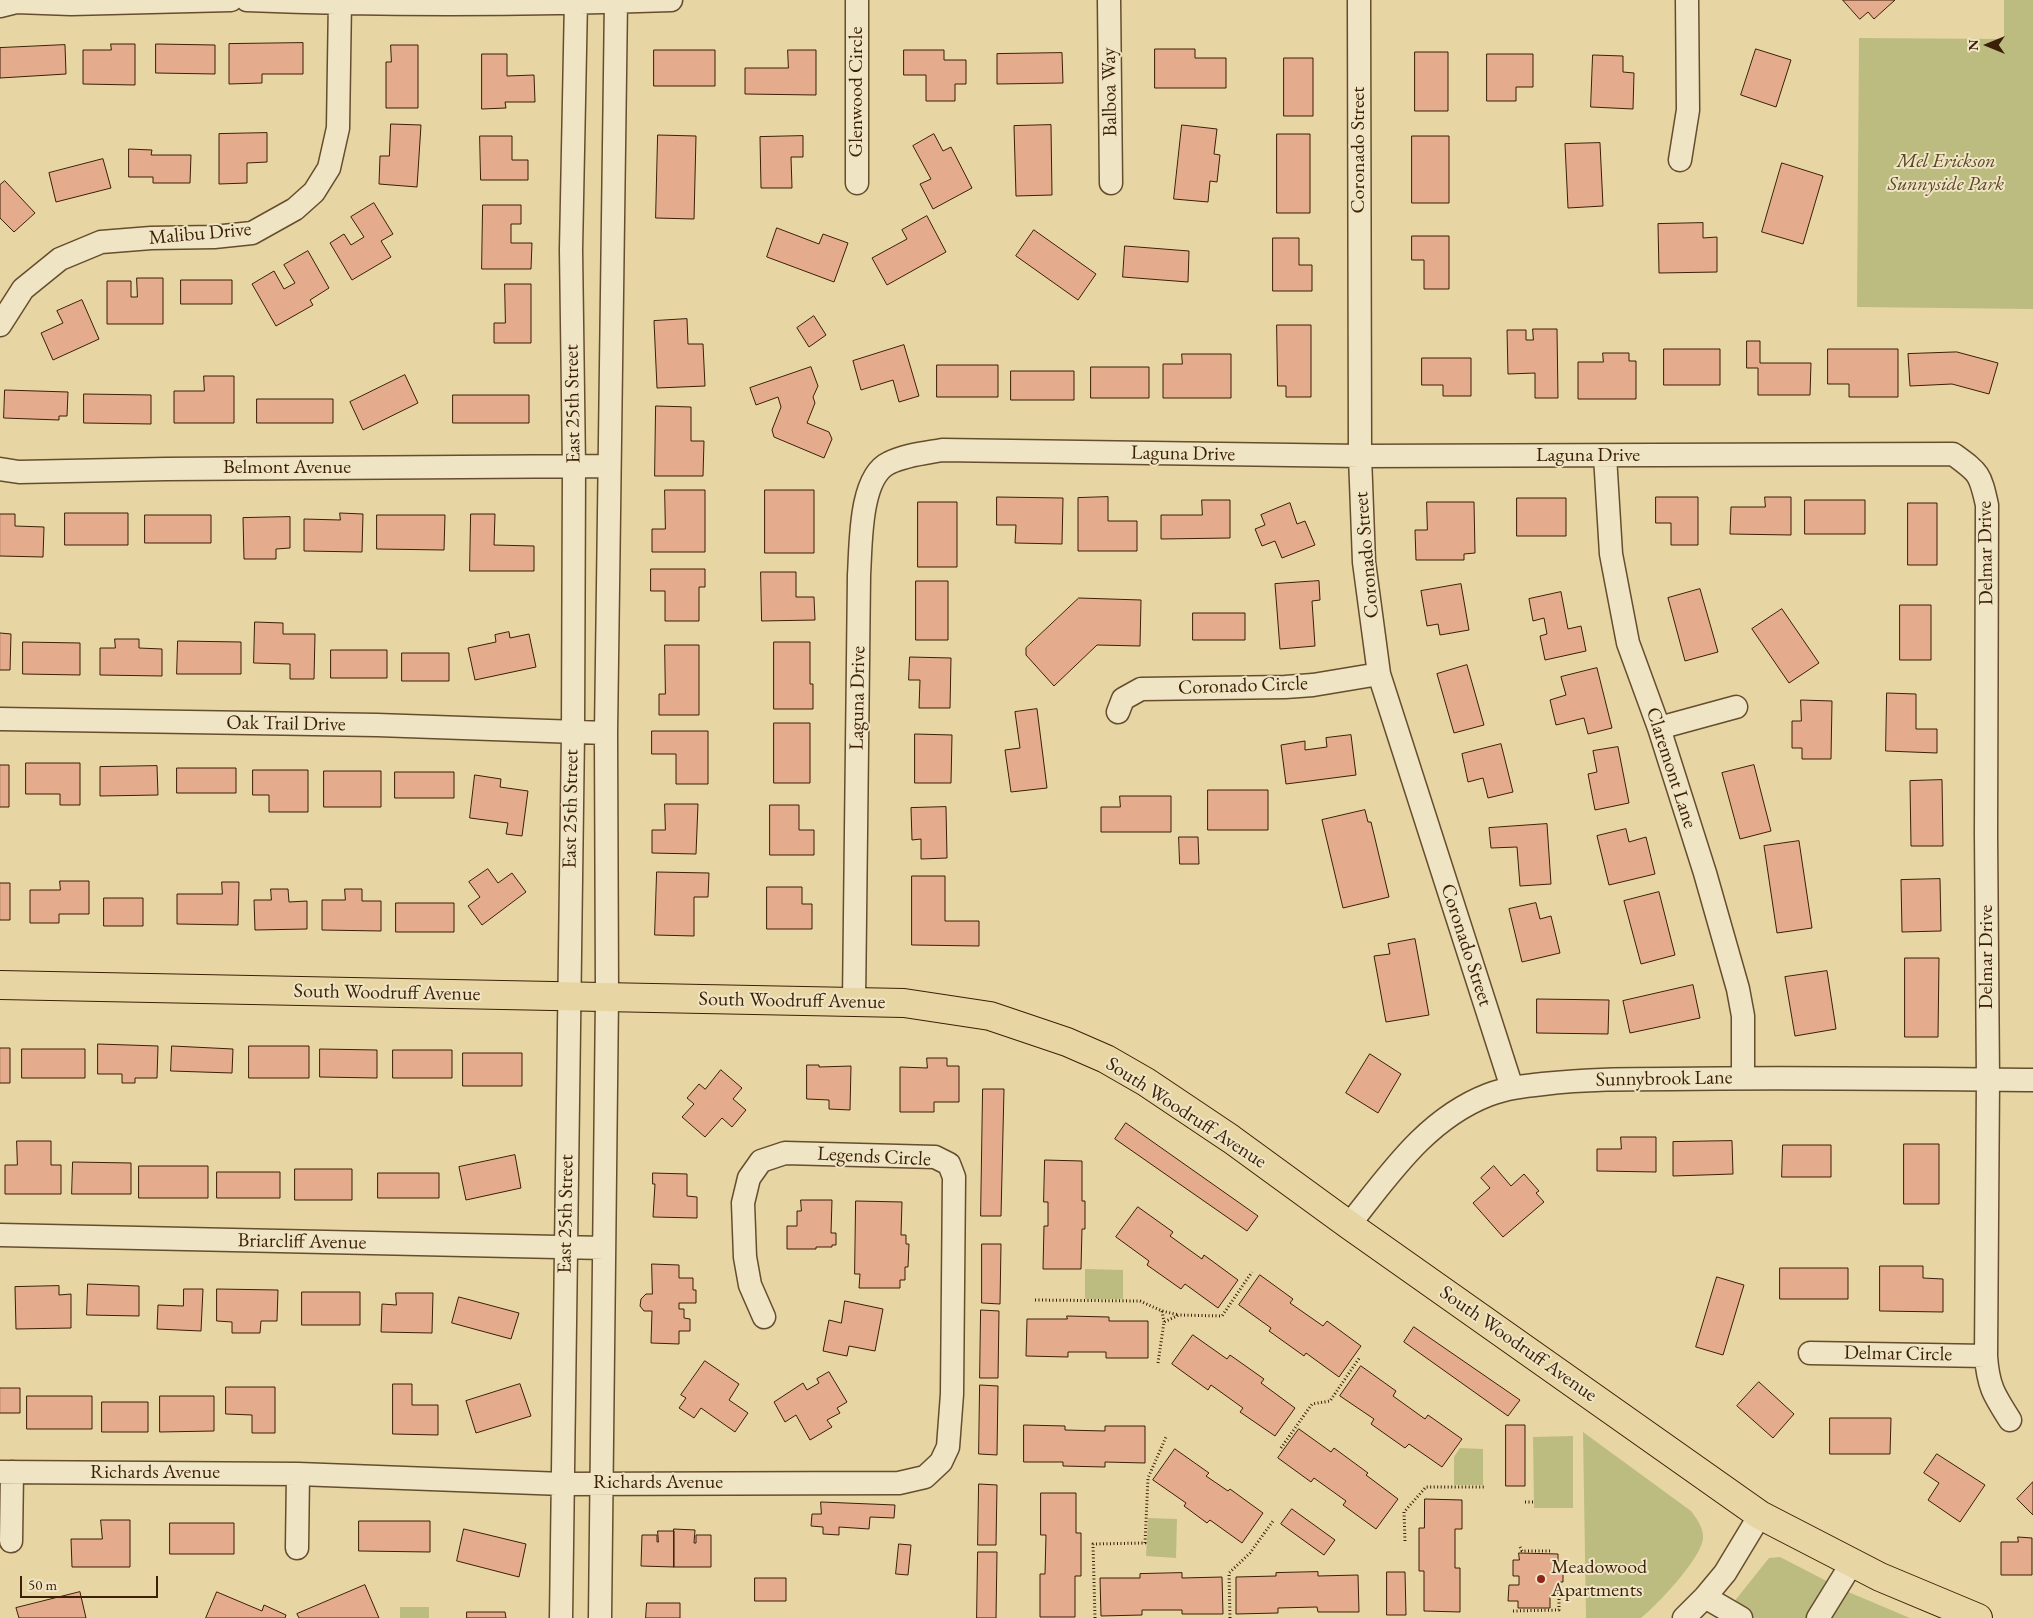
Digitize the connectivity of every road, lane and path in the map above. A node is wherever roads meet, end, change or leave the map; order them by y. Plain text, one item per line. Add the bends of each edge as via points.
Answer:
1 (231, 0) edge
2 (246, 0) edge
3 (672, 0) edge
4 (857, 0) edge
5 (1109, 0) edge
6 (1359, 0) edge
7 (1687, 0) edge
8 (616, 1) edge
9 (340, 2) edge
10 (576, 2) edge
11 (0, 6) edge
12 (1680, 160) dead end
13 (857, 183) dead end
14 (1110, 184) dead end
15 (0, 325) edge
16 (1360, 456) junction
17 (1604, 456) junction
18 (609, 466) junction
19 (574, 467) junction
20 (0, 469) edge
21 (1984, 490) joint
22 (1379, 674) junction
23 (1736, 707) dead end
24 (1118, 712) dead end
25 (0, 719) edge
26 (1659, 728) junction
27 (573, 732) junction
28 (606, 732) junction
29 (0, 986) edge
30 (854, 990) junction
31 (607, 996) junction
32 (568, 997) junction
33 (1743, 1078) junction
34 (1988, 1080) junction
35 (2033, 1080) edge
36 (1512, 1088) junction
37 (1349, 1225) junction
38 (0, 1235) edge
39 (604, 1248) junction
40 (566, 1249) junction
41 (1252, 1272) dead end
42 (1035, 1300) dead end
43 (1162, 1311) junction
44 (1179, 1315) junction
45 (764, 1316) dead end
46 (1164, 1322) junction
47 (1810, 1353) dead end
48 (1986, 1356) junction
49 (1360, 1358) dead end
50 (1158, 1363) dead end
51 (952, 1394) joint
52 (2010, 1420) dead end
53 (1166, 1437) dead end
54 (1281, 1448) dead end
55 (6, 1472) edge
56 (298, 1474) junction
57 (601, 1482) junction
58 (563, 1484) junction
59 (1485, 1487) dead end
60 (1525, 1502) dead end
61 (1534, 1502) dead end
62 (1760, 1515) junction
63 (1273, 1520) dead end
64 (1405, 1541) dead end
65 (11, 1542) dead end
66 (1520, 1547) dead end
67 (297, 1548) dead end
68 (1550, 1551) dead end
69 (1852, 1563) junction
70 (1559, 1583) dead end
71 (1705, 1597) junction
72 (1513, 1611) dead end
73 (561, 1618) edge
74 (600, 1618) edge
75 (1095, 1618) edge
76 (1230, 1618) edge
77 (1684, 1618) edge
78 (1741, 1618) edge
79 (1818, 1618) edge
80 (1978, 1618) edge

1 - 11 street via 71,4 16,2
2 - 9 street
3 - 8 street
4 - 13 street, Glenwood Circle
5 - 14 street, Balboa Way
6 - 16 street, Coronado Street
7 - 12 street via 1688,110
8 - 10 street
8 - 18 street, East 25th Street
9 - 10 street
9 - 15 street, Malibu Drive via 338,128 329,168 314,192 295,209 252,233 101,242 60,259 23,289
10 - 19 street, East 25th Street via 571,250
16 - 17 street, Laguna Drive
16 - 22 street, Coronado Street via 1364,562
16 - 30 street, Laguna Drive via 942,450 887,463 869,484 862,523
17 - 21 street, Laguna Drive via 1953,454 1974,470
17 - 26 street, Claremont Lane via 1611,554 1628,643
18 - 19 street, Belmont Avenue
18 - 28 street, East 25th Street
19 - 20 street, Belmont Avenue via 19,472
19 - 27 street, East 25th Street
21 - 34 street, Delmar Drive via 1987,505
22 - 24 street, Coronado Circle via 1285,687 1141,689 1123,699
22 - 36 street, Coronado Street
23 - 26 street
25 - 27 street, Oak Trail Drive via 377,725
26 - 33 street, Claremont Lane via 1738,989 1743,1016
27 - 28 street, Oak Trail Drive
27 - 32 street, East 25th Street
28 - 31 street, East 25th Street
29 - 32 main road, South Woodruff Avenue
30 - 31 main road, South Woodruff Avenue
30 - 37 main road, South Woodruff Avenue via 904,1003 990,1016 1106,1059 1231,1139
31 - 32 main road, South Woodruff Avenue
31 - 39 street, East 25th Street
32 - 40 street, East 25th Street
33 - 34 street, Sunnybrook Lane
33 - 36 street, Sunnybrook Lane via 1580,1080
34 - 35 street, Sunnybrook Lane
34 - 48 street, Delmar Drive
36 - 37 street, Sunnybrook Lane via 1487,1095 1439,1124 1408,1151
37 - 62 main road, South Woodruff Avenue
38 - 40 street, Briarcliff Avenue
39 - 40 street, Briarcliff Avenue
39 - 57 street, East 25th Street
40 - 58 street, East 25th Street
41 - 44 path via 1222,1316
42 - 43 path via 1140,1301
43 - 44 path
43 - 46 path
44 - 46 path
45 - 51 street, Legends Circle via 750,1285 745,1257 743,1203 750,1178 761,1162 785,1154 935,1157 949,1164 954,1178
46 - 50 path
47 - 48 street, Delmar Circle
48 - 52 street, Delmar Drive via 1992,1391
49 - 54 path via 1330,1401 1312,1404
51 - 57 street, Richards Avenue via 948,1447 941,1462 925,1477 900,1483
53 - 75 path via 1148,1478 1145,1543 1093,1544
55 - 56 street, Richards Avenue
55 - 65 street, Richards Avenue
56 - 58 street, Richards Avenue
56 - 67 street
57 - 58 street, Richards Avenue
57 - 74 street, East 25th Street
58 - 73 street, East 25th Street
59 - 64 path via 1426,1487 1404,1512
60 - 61 path
62 - 69 main road, South Woodruff Avenue
62 - 71 street
63 - 76 path via 1250,1553 1229,1573
66 - 68 path via 1522,1551
69 - 79 street
69 - 80 main road, South Woodruff Avenue via 1880,1578
70 - 72 path via 1559,1610
71 - 77 street
71 - 78 street

